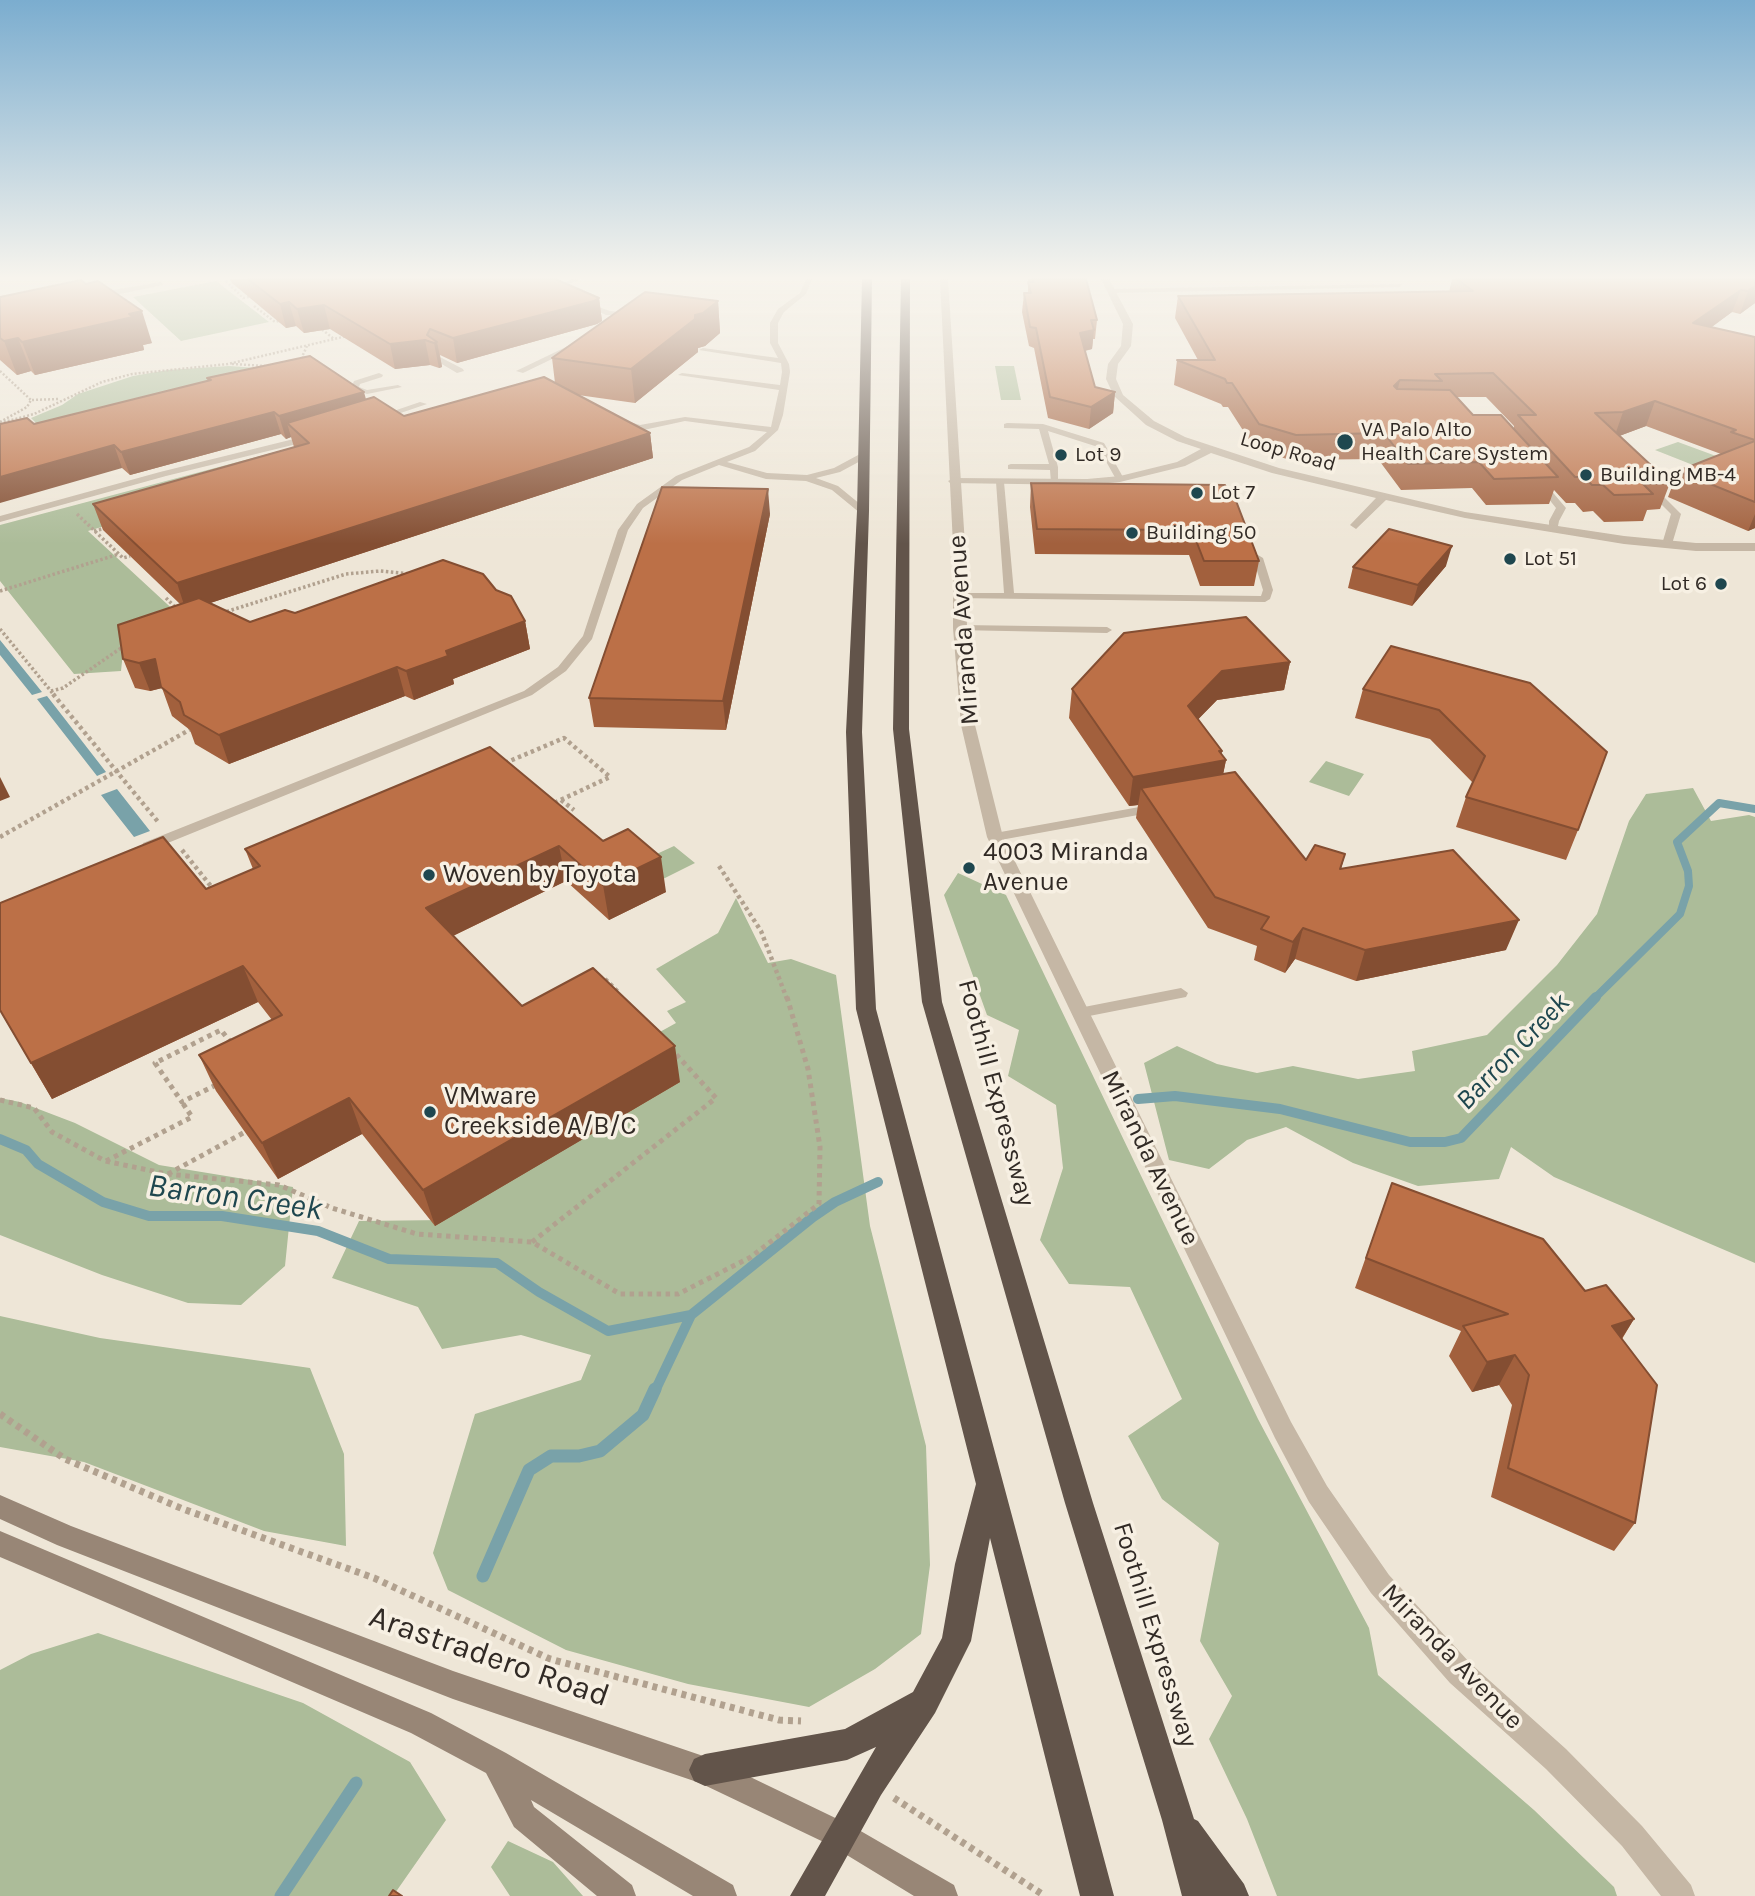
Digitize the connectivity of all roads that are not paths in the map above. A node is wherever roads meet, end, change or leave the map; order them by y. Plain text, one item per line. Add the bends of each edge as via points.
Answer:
1 (454, 367) edge
2 (528, 367) edge
3 (785, 367) edge
4 (865, 367) edge
5 (904, 367) edge
6 (948, 367) edge
7 (1113, 367) edge
8 (460, 371) dead end
9 (520, 371) dead end
10 (379, 375) dead end
11 (682, 375) dead end
12 (398, 387) dead end
13 (783, 388) junction
14 (424, 404) dead end
15 (613, 417) edge
16 (375, 418) edge
17 (1007, 426) dead end
18 (1043, 427) junction
19 (774, 430) junction
20 (318, 436) edge
21 (1210, 449) junction
22 (863, 456) junction
23 (721, 463) junction
24 (1010, 467) dead end
25 (1054, 467) junction
26 (1651, 472) edge
27 (807, 478) junction
28 (1535, 478) edge
29 (1119, 479) junction
30 (954, 481) junction
31 (1000, 482) junction
32 (1055, 482) junction
33 (1383, 497) junction
34 (863, 511) junction
35 (0, 519) edge
36 (1356, 525) dead end
37 (1554, 530) junction
38 (1667, 544) junction
39 (1755, 547) edge
40 (1258, 558) edge
41 (958, 596) junction
42 (1009, 597) junction
43 (960, 628) junction
44 (1107, 630) dead end
45 (1168, 806) edge
46 (995, 837) junction
47 (137, 850) edge
48 (1181, 993) dead end
49 (1079, 1013) junction
50 (989, 1485) junction
51 (0, 1507) edge
52 (0, 1544) edge
53 (923, 1702) junction
54 (496, 1763) junction
55 (705, 1770) junction
56 (1178, 1820) junction
57 (842, 1836) junction
58 (621, 1896) edge
59 (722, 1896) edge
60 (807, 1896) edge
61 (943, 1896) edge
62 (1097, 1896) edge
63 (1199, 1896) edge
64 (1232, 1896) edge
65 (1680, 1896) edge

1 - 8 lane
2 - 9 lane
3 - 13 lane
4 - 22 highway
5 - 56 highway, Foothill Expressway via 901,729 932,1002 1075,1490
6 - 30 street, Miranda Avenue
7 - 21 street, Loop Road via 1111,379 1119,396 1150,423
10 - 12 lane via 355,388 367,392
11 - 13 lane
13 - 19 lane
14 - 16 lane
15 - 19 lane via 639,428 685,419
17 - 18 lane
18 - 25 lane
18 - 29 lane via 1101,445
19 - 23 lane via 752,449
20 - 35 lane
21 - 29 street via 1181,464
21 - 33 street, Loop Road via 1276,471
22 - 27 lane via 837,470
22 - 34 highway
23 - 27 lane via 766,476
23 - 47 lane via 680,478 639,506 623,530 588,637 562,669 528,693
24 - 25 lane
25 - 32 lane
26 - 38 lane via 1660,481 1656,494 1676,514
27 - 34 lane via 835,488
28 - 37 lane via 1561,508
29 - 32 street
30 - 31 street
30 - 41 street, Miranda Avenue
31 - 32 street
31 - 42 lane
33 - 36 street
33 - 37 street, Loop Road
34 - 50 highway via 854,732 866,1010
37 - 38 street, Loop Road
38 - 39 street, Loop Road
40 - 42 lane via 1268,590 1265,599
41 - 42 lane
41 - 43 street, Miranda Avenue
43 - 44 lane
43 - 46 street, Miranda Avenue via 968,725
45 - 46 lane
46 - 49 street, Miranda Avenue
48 - 49 lane
49 - 65 street, Miranda Avenue via 1283,1430 1326,1505 1380,1584 1460,1673 1556,1759 1632,1836
50 - 53 highway via 969,1564 957,1641
50 - 62 highway
51 - 55 main road, Arastradero Road via 453,1685
52 - 54 main road via 421,1723
53 - 55 highway via 847,1744
53 - 57 highway
54 - 58 main road via 524,1817
54 - 59 main road
55 - 57 main road, Arastradero Road
56 - 63 highway, Foothill Expressway
56 - 64 highway
57 - 60 highway
57 - 61 main road, Arastradero Road

